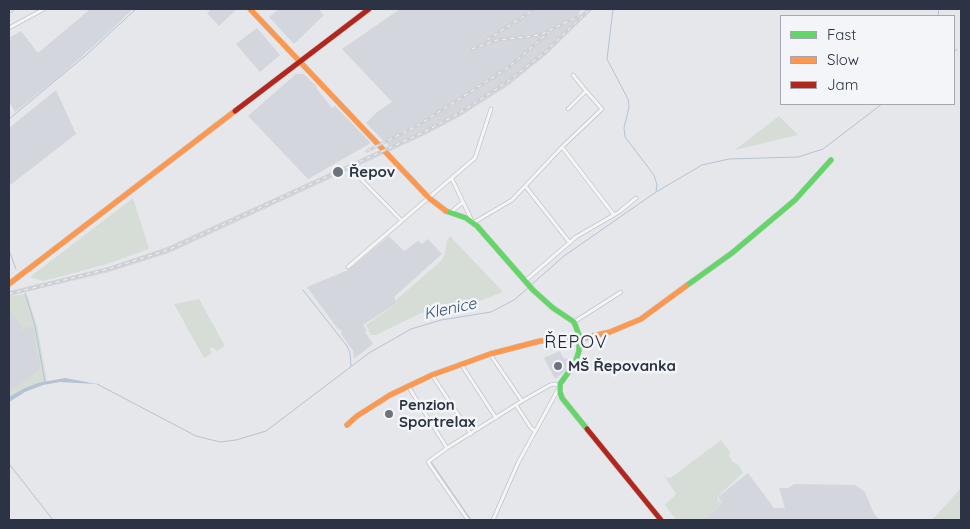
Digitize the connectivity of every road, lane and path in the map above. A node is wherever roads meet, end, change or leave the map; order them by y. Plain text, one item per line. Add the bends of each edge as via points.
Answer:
1 (44, 9) edge
2 (250, 9) edge
3 (369, 9) edge
4 (9, 28) edge
5 (300, 62) junction
6 (573, 75) dead end
7 (586, 91) junction
8 (491, 109) dead end
9 (568, 109) dead end
10 (562, 146) junction
11 (831, 160) dead end
12 (353, 171) dead end
13 (452, 179) junction
14 (526, 186) junction
15 (429, 198) junction
16 (636, 198) dead end
17 (462, 202) junction
18 (450, 213) junction
19 (614, 215) junction
20 (402, 221) junction
21 (473, 223) junction
22 (570, 243) junction
23 (348, 267) dead end
24 (526, 282) junction
25 (9, 284) edge
26 (621, 292) dead end
27 (574, 322) junction
28 (580, 339) junction
29 (490, 354) junction
30 (461, 364) junction
31 (432, 375) junction
32 (408, 386) junction
33 (560, 386) junction
34 (522, 401) junction
35 (516, 405) junction
36 (496, 418) junction
37 (347, 425) dead end
38 (535, 431) junction
39 (470, 434) junction
40 (447, 448) junction
41 (468, 520) edge
42 (493, 520) edge
43 (661, 520) edge

1 - 4 street
2 - 5 street
3 - 5 street
5 - 15 street
5 - 25 street
6 - 7 street
7 - 9 street
7 - 10 street via 602,108
8 - 13 street via 476,158
10 - 14 street
10 - 19 street
11 - 28 street via 795,200 732,253 641,319 610,332
12 - 20 street
13 - 15 street
13 - 17 street
14 - 21 street via 512,200
14 - 22 street
15 - 18 street
15 - 20 street
16 - 19 street
17 - 18 street
17 - 21 street
18 - 21 street
19 - 22 street
20 - 23 street
21 - 24 street
22 - 24 street
24 - 27 street via 553,308
26 - 27 street
27 - 28 street
28 - 29 street via 540,342
28 - 33 street via 577,360
29 - 30 street
29 - 34 street
30 - 31 street
30 - 36 street
31 - 32 street
31 - 39 street
32 - 37 street
32 - 40 street
33 - 34 street via 550,384
33 - 38 street
33 - 43 street via 562,398 571,412
34 - 35 street
35 - 36 street
35 - 38 street
36 - 39 street
38 - 42 street
39 - 40 street
40 - 41 street via 428,462

